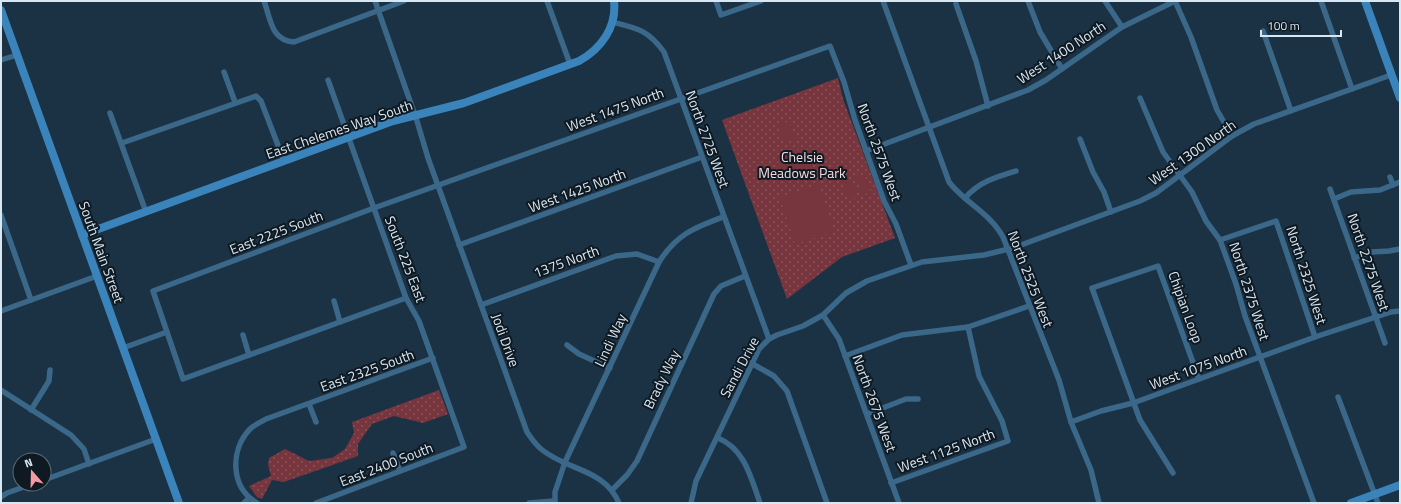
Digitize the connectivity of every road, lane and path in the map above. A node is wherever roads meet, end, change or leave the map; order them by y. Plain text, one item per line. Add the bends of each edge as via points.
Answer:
1 (264, 1) edge
2 (375, 1) edge
3 (404, 1) edge
4 (547, 1) edge
5 (614, 1) edge
6 (716, 1) edge
7 (761, 1) edge
8 (883, 1) edge
9 (1028, 1) edge
10 (1105, 1) edge
11 (1175, 1) edge
12 (1321, 1) edge
13 (1365, 1) edge
14 (956, 4) dead end
15 (1, 10) edge
16 (378, 12) junction
17 (612, 22) junction
18 (1122, 27) junction
19 (1263, 31) dead end
20 (830, 46) joint
21 (17, 55) junction
22 (1, 60) edge
23 (570, 64) junction
24 (1062, 69) junction
25 (224, 72) dead end
26 (1391, 75) junction
27 (328, 80) dead end
28 (1352, 89) junction
29 (681, 98) junction
30 (1140, 98) dead end
31 (1400, 98) edge
32 (235, 102) junction
33 (988, 106) junction
34 (1291, 111) junction
35 (110, 113) dead end
36 (415, 115) junction
37 (929, 127) junction
38 (1232, 136) junction
39 (349, 138) junction
40 (1080, 139) dead end
41 (122, 143) junction
42 (866, 150) junction
43 (702, 157) junction
44 (284, 162) junction
45 (1016, 171) dead end
46 (1180, 176) junction
47 (1390, 177) dead end
48 (1400, 182) edge
49 (1393, 185) junction
50 (438, 186) junction
51 (1330, 190) dead end
52 (409, 196) joint
53 (965, 198) junction
54 (1334, 199) junction
55 (374, 208) junction
56 (146, 212) junction
57 (1111, 212) junction
58 (1, 215) edge
59 (723, 217) junction
60 (82, 236) junction
61 (1220, 240) junction
62 (459, 245) junction
63 (1007, 249) junction
64 (1400, 249) edge
65 (1354, 258) junction
66 (659, 262) junction
67 (911, 265) junction
68 (97, 276) junction
69 (745, 276) junction
70 (406, 298) junction
71 (31, 300) junction
72 (334, 301) dead end
73 (481, 305) junction
74 (1029, 306) junction
75 (1, 311) edge
76 (1400, 311) edge
77 (823, 315) junction
78 (1376, 317) junction
79 (340, 322) junction
80 (968, 327) junction
81 (167, 332) junction
82 (243, 335) dead end
83 (1315, 337) junction
84 (769, 339) junction
85 (1385, 343) dead end
86 (567, 345) dead end
87 (123, 348) junction
88 (249, 355) junction
89 (845, 356) junction
90 (433, 358) junction
91 (1260, 358) junction
92 (752, 364) junction
93 (610, 368) junction
94 (50, 370) dead end
95 (1199, 379) junction
96 (1, 390) edge
97 (1338, 397) dead end
98 (918, 399) dead end
99 (1133, 403) junction
100 (308, 404) junction
101 (31, 410) junction
102 (867, 414) junction
103 (316, 422) dead end
104 (1071, 422) junction
105 (718, 438) junction
106 (156, 439) junction
107 (464, 447) joint
108 (393, 453) dead end
109 (565, 462) junction
110 (89, 464) junction
111 (400, 471) junction
112 (1173, 473) dead end
113 (52, 477) edge
114 (891, 483) junction
115 (1400, 485) edge
116 (612, 490) junction
117 (12, 491) edge
118 (1374, 494) junction
119 (1, 497) edge
120 (249, 498) junction
121 (555, 502) edge
122 (179, 503) edge
123 (244, 503) edge
124 (257, 503) edge
125 (317, 503) edge
126 (529, 503) edge
127 (619, 503) edge
128 (691, 503) edge
129 (760, 503) edge
130 (827, 503) edge
131 (898, 503) edge
132 (1099, 503) edge
133 (1314, 503) edge
134 (1350, 503) edge
135 (1378, 503) edge

1 - 16 street via 275,33 284,41 294,42
2 - 16 street, Jodi Drive
3 - 16 street
4 - 23 street
5 - 17 street
6 - 7 street via 721,15
8 - 37 street, North 2525 West
9 - 24 street via 1045,42
10 - 18 street
11 - 18 street, West 1400 North
11 - 38 street via 1217,110
12 - 28 street
13 - 26 street
14 - 33 street via 976,61
15 - 21 street, South Main Street
16 - 36 street, Jodi Drive
17 - 23 street, East Chelemes Way South via 596,50
17 - 29 street, North 2725 West via 637,28 654,38 664,52
18 - 24 street, West 1400 North
19 - 34 street
20 - 29 street, West 1475 North
20 - 42 street, North 2575 West
21 - 22 street
21 - 60 street, South Main Street
23 - 36 street, East Chelemes Way South via 472,100
24 - 33 street, West 1400 North via 1028,90
25 - 32 street
26 - 28 street, West 1300 North
26 - 31 street
27 - 39 street, South 225 East
28 - 34 street, West 1300 North
29 - 43 street, North 2725 West
29 - 50 street, West 1475 North
30 - 46 street, North 2375 West via 1163,152
32 - 41 street
32 - 44 street via 256,96 261,102
33 - 37 street, West 1400 North
34 - 38 street, West 1300 North via 1254,124
35 - 41 street
36 - 39 street, East Chelemes Way South
36 - 50 street, Jodi Drive
37 - 42 street, West 1400 North
37 - 53 street, North 2525 West via 949,182
38 - 46 street, West 1300 North
39 - 44 street, East Chelemes Way South
39 - 55 street, South 225 East
40 - 57 street
41 - 56 street
42 - 67 street, North 2575 West
43 - 59 street, North 2725 West
43 - 62 street, West 1425 North
44 - 56 street, East Chelemes Way South
45 - 53 street via 978,185
46 - 57 street, West 1300 North via 1156,193
46 - 61 street, North 2375 West
47 - 49 street
48 - 49 street
49 - 54 street via 1380,190 1351,192
50 - 52 street, West 1475 North
50 - 62 street, Jodi Drive
51 - 54 street, North 2275 West
52 - 55 street, East 2225 South
53 - 63 street, North 2525 West via 995,224
54 - 65 street, North 2275 West
55 - 70 street, South 225 East
55 - 81 street, East 2225 South via 153,292
56 - 60 street, East Chelemes Way South
57 - 63 street, West 1300 North
58 - 71 street
59 - 66 street, Lindi Way via 700,225 677,239
59 - 69 street, Sandi Drive
60 - 68 street, South Main Street
61 - 83 street, North 2325 West via 1276,221
61 - 91 street, North 2375 West
62 - 73 street, Jodi Drive
63 - 67 street, West 1300 North via 984,255 932,260
63 - 74 street, North 2525 West
64 - 65 street via 1372,252
65 - 78 street, North 2275 West
66 - 73 street, 1375 North via 637,254 616,256
66 - 93 street, Lindi Way
67 - 77 street, West 1300 North via 856,286 846,292
68 - 71 street
68 - 87 street, South Main Street
69 - 84 street, Sandi Drive
69 - 116 street, Brady Way via 721,286 714,294 637,461
70 - 79 street
70 - 90 street, South 225 East via 419,321
71 - 75 street
72 - 79 street
73 - 109 street, Jodi Drive via 527,432 541,449
74 - 80 street
74 - 104 street, North 2525 West via 1059,380
76 - 78 street, West 1075 North
77 - 84 street, West 1300 North
77 - 89 street, North 2675 West via 836,332
78 - 83 street, West 1075 North
78 - 85 street, North 2275 West
79 - 88 street
80 - 89 street via 902,335
80 - 114 street, West 1125 North via 979,376 1002,421 1008,440
81 - 87 street
81 - 88 street via 183,379
82 - 88 street
83 - 91 street, West 1075 North
84 - 92 street, Sandi Drive
86 - 93 street via 579,354
87 - 106 street, South Main Street
89 - 102 street, North 2675 West
90 - 100 street, East 2325 South
90 - 107 street, South 225 East
91 - 95 street, West 1075 North
91 - 133 street, North 2375 West
92 - 105 street, Sandi Drive
92 - 130 street via 774,376 787,391
93 - 109 street, Lindi Way
94 - 101 street via 49,381
95 - 99 street, West 1075 North
95 - 99 street, Chipian Loop via 1158,266 1092,288
96 - 101 street
97 - 118 street
98 - 102 street via 906,399
99 - 104 street, West 1075 North
99 - 112 street via 1143,426
100 - 103 street, East 2325 South
100 - 120 street, East 2325 South via 266,419 251,428 241,440 236,454 235,469 240,484
101 - 110 street via 71,436 84,449
102 - 114 street, North 2675 West
104 - 132 street, North 2525 West via 1092,470
105 - 128 street, Sandi Drive via 696,481
105 - 129 street via 730,444 741,455
106 - 110 street
106 - 122 street, South Main Street
107 - 111 street, East 2400 South
108 - 111 street
109 - 116 street, Jodi Drive via 601,479
109 - 121 street, Lindi Way via 555,492
110 - 113 street
111 - 125 street, East 2400 South
114 - 131 street, North 2675 West
115 - 118 street
116 - 127 street
117 - 119 street
118 - 134 street
118 - 135 street
120 - 123 street
120 - 124 street
121 - 126 street

